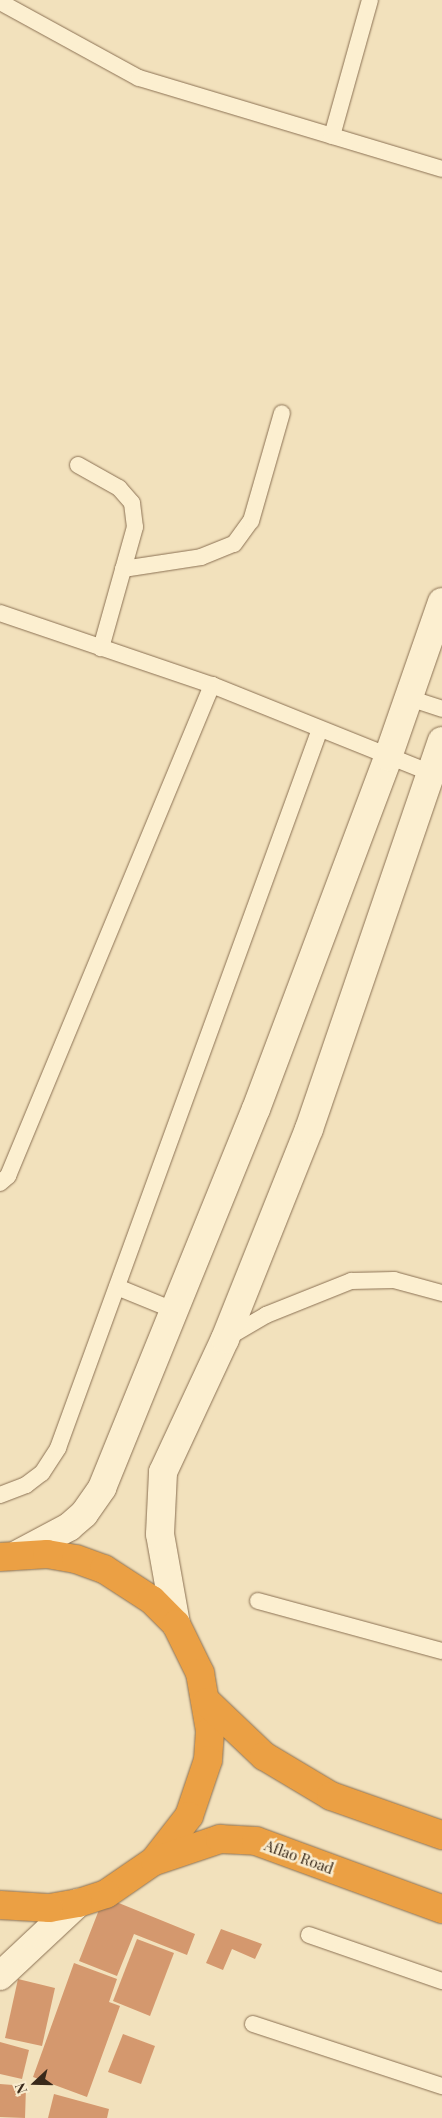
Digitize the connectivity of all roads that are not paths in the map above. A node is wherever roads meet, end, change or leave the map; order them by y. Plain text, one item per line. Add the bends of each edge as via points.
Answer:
1 (370, 0) edge
2 (0, 2) edge
3 (332, 136) junction
4 (442, 169) edge
5 (282, 413) dead end
6 (78, 465) dead end
7 (123, 569) junction
8 (442, 602) edge
9 (0, 613) edge
10 (101, 648) junction
11 (212, 685) junction
12 (409, 698) junction
13 (442, 709) edge
14 (320, 729) junction
15 (442, 741) edge
16 (388, 757) junction
17 (431, 773) junction
18 (0, 1183) edge
19 (117, 1287) junction
20 (442, 1293) edge
21 (173, 1310) junction
22 (225, 1339) junction
23 (0, 1495) edge
24 (9, 1556) edge
25 (258, 1601) dead end
26 (176, 1624) junction
27 (442, 1651) edge
28 (207, 1702) junction
29 (442, 1835) edge
30 (154, 1862) junction
31 (78, 1903) junction
32 (0, 1905) edge
33 (442, 1909) edge
34 (309, 1935) dead end
35 (0, 1976) edge
36 (442, 1981) edge
37 (253, 2024) dead end
38 (442, 2086) edge

1 - 3 lane
2 - 3 lane via 139,78
3 - 4 lane
5 - 7 lane via 251,521 234,544 202,557
6 - 7 lane via 119,488 132,503 135,527
7 - 10 lane
8 - 12 main road
9 - 10 lane
10 - 11 lane
11 - 14 lane
11 - 18 lane via 8,1176
12 - 13 lane
12 - 16 main road
14 - 16 lane
14 - 19 lane
15 - 17 main road
16 - 17 lane
16 - 21 main road via 256,1109
17 - 22 main road via 309,1129
19 - 21 lane
19 - 23 lane via 58,1448 42,1473
20 - 22 lane via 394,1280 351,1281 266,1315
21 - 24 main road via 102,1488 84,1514 69,1527
22 - 26 main road via 163,1472 160,1534
24 - 26 highway via 47,1554 104,1569 145,1594
25 - 27 lane
26 - 28 highway via 200,1673
28 - 29 highway via 264,1756 331,1796
28 - 30 highway via 208,1760 201,1788 189,1816
30 - 31 highway via 106,1894
30 - 33 highway, Aflao Road via 220,1839 256,1841
31 - 32 highway via 49,1908
31 - 35 main road
34 - 36 lane
37 - 38 lane

